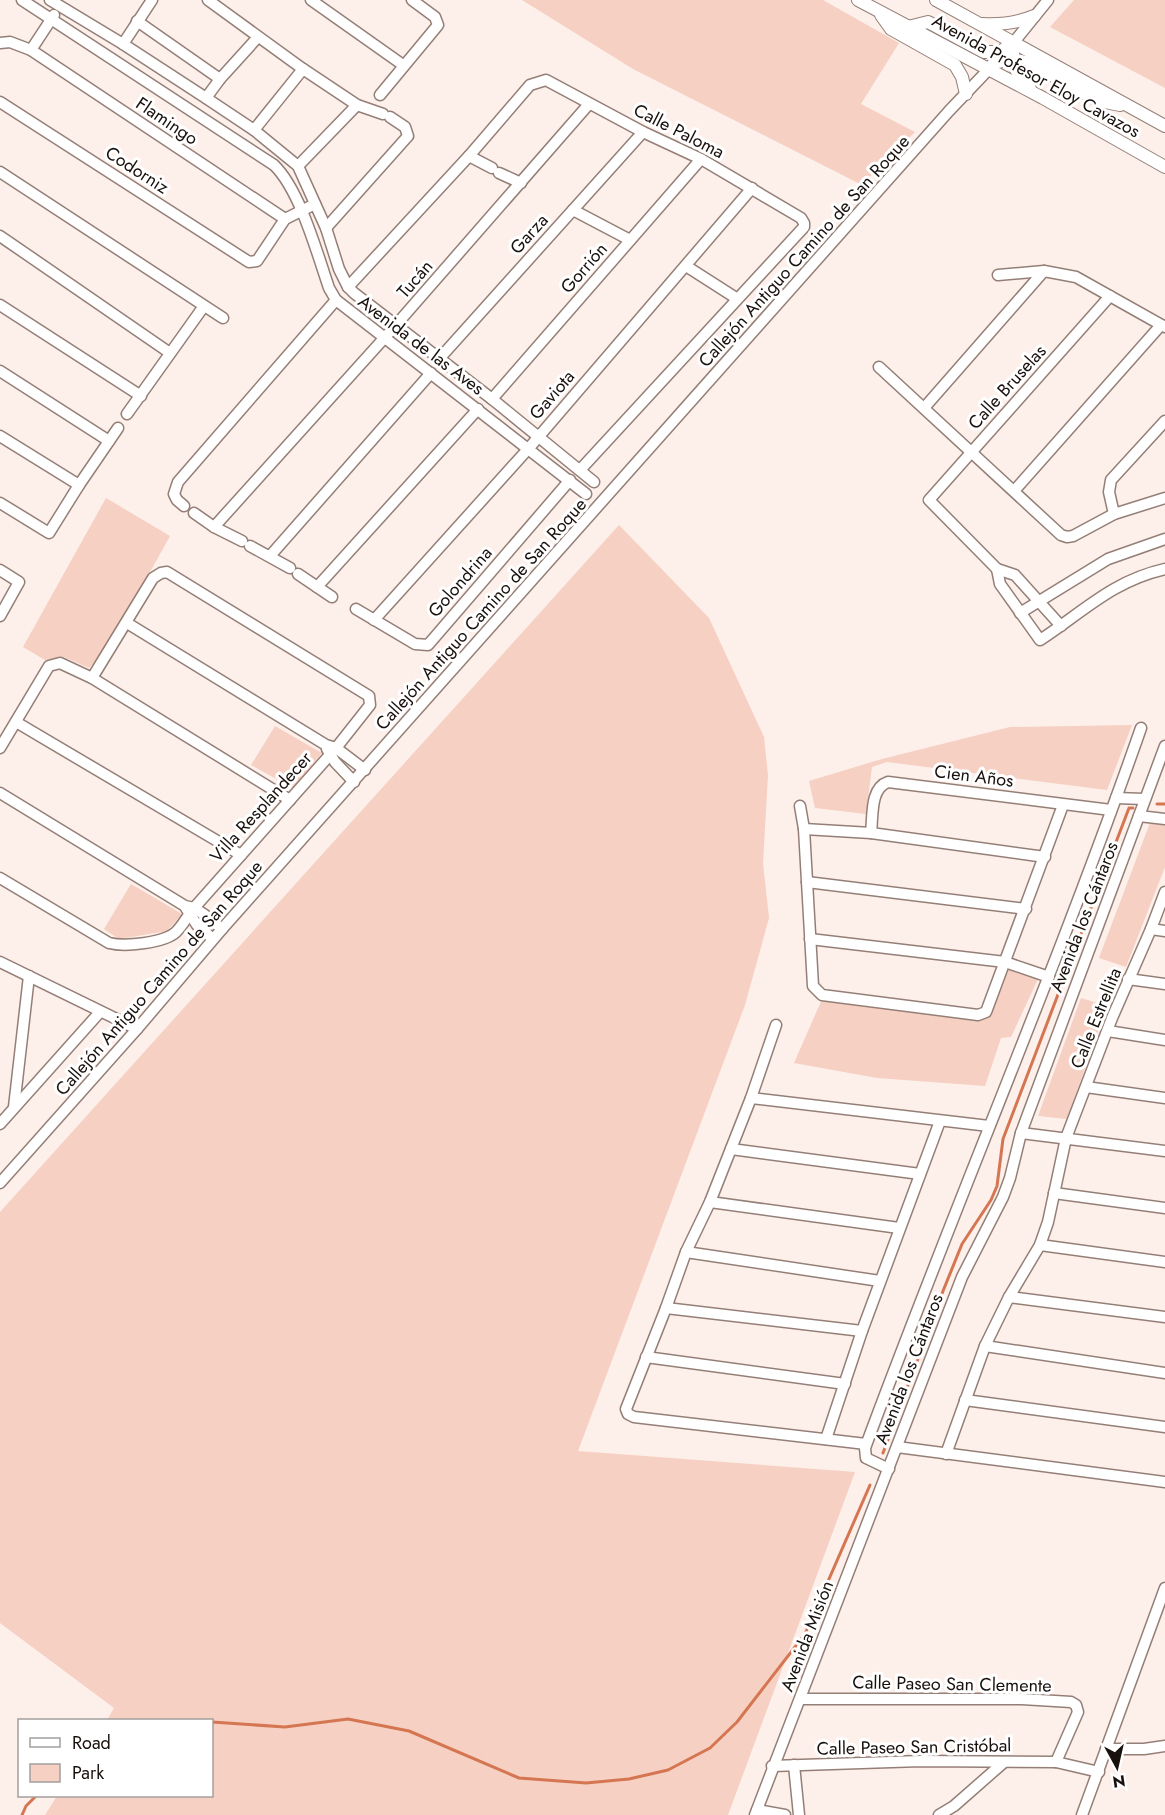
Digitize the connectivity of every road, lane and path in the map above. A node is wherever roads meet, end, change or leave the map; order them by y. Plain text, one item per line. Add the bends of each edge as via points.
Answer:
1 (22, 0) edge
2 (50, 0) edge
3 (152, 0) edge
4 (207, 0) edge
5 (311, 0) edge
6 (412, 0) edge
7 (858, 0) edge
8 (936, 0) edge
9 (1048, 0) edge
10 (61, 7) junction
11 (879, 11) junction
12 (1034, 16) junction
13 (51, 19) junction
14 (138, 21) junction
15 (979, 23) junction
16 (908, 27) junction
17 (258, 37) junction
18 (1014, 42) junction
19 (0, 43) edge
20 (123, 44) junction
21 (32, 50) junction
22 (1013, 59) junction
23 (403, 65) junction
24 (303, 69) junction
25 (989, 69) junction
26 (1041, 69) junction
27 (220, 79) junction
28 (1033, 91) junction
29 (966, 94) junction
30 (380, 95) dead end
31 (206, 98) junction
32 (0, 102) edge
33 (589, 104) junction
34 (357, 105) junction
35 (1130, 106) junction
36 (1165, 126) edge
37 (254, 130) junction
38 (643, 132) junction
39 (469, 156) junction
40 (701, 159) junction
41 (298, 166) junction
42 (1165, 167) edge
43 (0, 172) edge
44 (521, 183) junction
45 (752, 188) junction
46 (315, 204) junction
47 (301, 210) junction
48 (573, 210) junction
49 (285, 219) junction
50 (326, 228) junction
51 (0, 236) edge
52 (630, 240) junction
53 (686, 266) junction
54 (1044, 271) junction
55 (998, 275) dead end
56 (348, 287) junction
57 (1110, 296) junction
58 (736, 298) junction
59 (336, 300) junction
60 (0, 304) edge
61 (204, 306) junction
62 (223, 318) dead end
63 (396, 325) junction
64 (1163, 326) edge
65 (385, 336) junction
66 (170, 353) junction
67 (439, 359) junction
68 (879, 367) dead end
69 (0, 371) edge
70 (431, 372) junction
71 (141, 396) junction
72 (492, 399) junction
73 (924, 408) junction
74 (478, 409) junction
75 (127, 414) dead end
76 (1165, 421) edge
77 (118, 428) dead end
78 (0, 436) edge
79 (538, 436) junction
80 (109, 441) junction
81 (529, 448) junction
82 (971, 452) junction
83 (580, 470) junction
84 (570, 480) junction
85 (594, 482) dead end
86 (79, 485) junction
87 (1014, 491) junction
88 (586, 494) dead end
89 (1165, 498) edge
90 (0, 503) edge
91 (1114, 514) junction
92 (214, 527) junction
93 (1165, 539) edge
94 (270, 556) junction
95 (997, 569) junction
96 (1165, 569) edge
97 (0, 570) edge
98 (317, 587) junction
99 (332, 597) dead end
100 (1038, 602) junction
101 (356, 609) dead end
102 (1020, 613) junction
103 (0, 616) edge
104 (374, 620) junction
105 (127, 623) junction
106 (1060, 626) junction
107 (92, 678) junction
108 (16, 722) junction
109 (1141, 729) dead end
110 (1165, 746) edge
111 (0, 748) edge
112 (331, 750) junction
113 (365, 770) junction
114 (354, 782) junction
115 (0, 794) edge
116 (1116, 798) junction
117 (1144, 799) junction
118 (290, 800) junction
119 (800, 806) dead end
120 (1063, 806) junction
121 (1111, 810) junction
122 (1139, 816) junction
123 (1165, 819) edge
124 (804, 829) junction
125 (871, 833) junction
126 (241, 855) junction
127 (1045, 857) junction
128 (0, 878) edge
129 (807, 882) junction
130 (1165, 892) edge
131 (189, 909) junction
132 (1026, 909) junction
133 (222, 929) junction
134 (1151, 929) junction
135 (1165, 931) edge
136 (213, 939) junction
137 (810, 939) junction
138 (0, 962) edge
139 (1005, 962) junction
140 (29, 976) junction
141 (1049, 977) junction
142 (1128, 979) junction
143 (1165, 984) edge
144 (100, 1012) junction
145 (776, 1024) dead end
146 (137, 1029) junction
147 (1108, 1031) junction
148 (1165, 1040) edge
149 (1086, 1087) junction
150 (751, 1098) junction
151 (1165, 1098) edge
152 (8, 1111) edge
153 (940, 1121) junction
154 (0, 1124) edge
155 (989, 1126) junction
156 (1021, 1133) junction
157 (1066, 1138) junction
158 (731, 1149) junction
159 (1165, 1151) edge
160 (920, 1174) junction
161 (0, 1183) edge
162 (1054, 1194) junction
163 (710, 1202) junction
164 (1165, 1208) edge
165 (900, 1228) junction
166 (1040, 1245) junction
167 (686, 1252) junction
168 (1165, 1262) edge
169 (880, 1281) junction
170 (1010, 1297) junction
171 (666, 1308) junction
172 (1165, 1317) edge
173 (862, 1331) junction
174 (985, 1346) junction
175 (646, 1357) junction
176 (1165, 1373) edge
177 (845, 1384) junction
178 (965, 1400) junction
179 (1165, 1427) edge
180 (826, 1439) junction
181 (866, 1444) junction
182 (897, 1447) junction
183 (946, 1454) junction
184 (889, 1469) junction
185 (1165, 1482) edge
186 (1165, 1588) edge
187 (801, 1699) junction
188 (1165, 1746) edge
189 (1106, 1749) junction
190 (1004, 1762) junction
191 (1056, 1762) junction
192 (794, 1765) junction
193 (772, 1766) junction
194 (1099, 1772) junction
195 (756, 1812) edge
196 (785, 1815) edge
197 (799, 1815) edge
198 (939, 1815) edge
199 (1082, 1815) edge

1 - 13 street, Avenida de las Aves
2 - 10 street, Avenida de las Aves
3 - 14 street
4 - 17 street
5 - 23 street
6 - 23 street via 435,17 438,25
7 - 11 main road, Avenida Profesor Eloy Cavazos
8 - 15 main road, Avenida Profesor Eloy Cavazos
9 - 12 street
10 - 13 street
10 - 20 street, Avenida de las Aves
11 - 16 main road, Avenida Profesor Eloy Cavazos
11 - 29 main road via 891,29 955,65
12 - 15 main road via 1016,23
12 - 18 street
13 - 21 street
13 - 47 street, Avenida de las Aves via 274,165 282,172
14 - 20 street
14 - 27 street
15 - 18 main road, Avenida Profesor Eloy Cavazos
16 - 18 main road via 928,22 984,52 1000,52
16 - 25 main road, Avenida Profesor Eloy Cavazos
17 - 24 street
17 - 27 street
18 - 22 main road
18 - 35 main road, Avenida Profesor Eloy Cavazos
19 - 21 street, Flamingo via 10,42
20 - 31 street, Avenida de las Aves
21 - 49 street, Flamingo
22 - 25 main road via 994,63
22 - 26 main road
22 - 28 main road via 1023,83
23 - 30 street
24 - 34 street
24 - 37 street
25 - 28 main road, Avenida Profesor Eloy Cavazos
25 - 29 street, Callejón Antiguo Camino de San Roque
26 - 28 main road via 1027,78
26 - 35 main road via 1100,101
27 - 31 street
28 - 42 main road, Avenida Profesor Eloy Cavazos
29 - 113 street, Callejón Antiguo Camino de San Roque
31 - 37 street, Avenida de las Aves
32 - 49 street, Codorniz via 249,262 256,261
33 - 38 street, Calle Paloma
33 - 39 street, Calle Paloma via 546,80 530,85
33 - 44 street, Tucán
34 - 41 street
34 - 50 street via 387,116 405,127 408,136
35 - 36 main road, Avenida Profesor Eloy Cavazos
37 - 41 street, Avenida de las Aves
38 - 40 street, Calle Paloma
38 - 48 street, Garza
39 - 44 street
39 - 56 street
40 - 45 street, Calle Paloma
40 - 52 street, Gorrión
41 - 46 street, Avenida de las Aves
43 - 61 street
44 - 63 street, Tucán
45 - 53 street, Gaviota
45 - 58 street, Calle Paloma via 801,218 804,227
46 - 47 street
46 - 50 street, Avenida de las Aves
47 - 49 street
47 - 59 street, Avenida de las Aves
48 - 52 street
48 - 67 street, Garza
50 - 56 street, Avenida de las Aves
51 - 66 street
52 - 72 street, Gorrión
53 - 58 street
53 - 79 street, Gaviota
54 - 55 street
54 - 57 street via 1076,277
54 - 73 street
56 - 63 street, Avenida de las Aves
57 - 64 street
57 - 82 street, Calle Bruselas
58 - 83 street
59 - 65 street, Avenida de las Aves
59 - 92 street via 178,482 174,494 177,500
60 - 71 street
61 - 62 street
61 - 66 street
63 - 65 street, Tucán
63 - 67 street, Avenida de las Aves
64 - 87 street
65 - 70 street, Avenida de las Aves
65 - 92 street, Tucán
66 - 71 street
67 - 72 street, Avenida de las Aves
68 - 73 street
69 - 80 street
70 - 74 street, Avenida de las Aves
70 - 94 street
71 - 75 street
72 - 79 street, Avenida de las Aves
73 - 82 street
74 - 81 street, Avenida de las Aves
74 - 98 street
76 - 91 street via 1112,480 1109,492
77 - 80 street
78 - 86 street
79 - 81 street, Gaviota
79 - 83 street, Avenida de las Aves
80 - 86 street
81 - 84 street, Avenida de las Aves
81 - 104 street, Gaviota
82 - 87 street
82 - 95 street, Calle Bruselas via 929,500
83 - 85 street, Avenida de las Aves
84 - 88 street, Avenida de las Aves
84 - 104 street, Golondrina via 428,645 415,644
86 - 90 street via 49,533
87 - 91 street via 1061,536 1067,537
89 - 91 street
92 - 94 street
93 - 100 street via 1108,559
94 - 98 street
95 - 100 street via 1015,576
95 - 102 street via 1000,584
96 - 106 street via 1120,584
97 - 103 street via 18,582
98 - 99 street
100 - 102 street
100 - 106 street
101 - 104 street, Golondrina
102 - 106 street via 1040,640
105 - 107 street
105 - 112 street
105 - 112 street, Villa Resplandecer via 153,578 167,572 369,696 369,709
107 - 108 street via 60,663 48,666
107 - 118 street
108 - 111 street
108 - 126 street
109 - 116 street, Avenida los Cántaros
110 - 117 street, Avenida los Cántaros
112 - 113 street
112 - 114 street
112 - 118 street, Villa Resplandecer
113 - 114 street, Callejón Antiguo Camino de San Roque
114 - 133 street, Callejón Antiguo Camino de San Roque
115 - 131 street
116 - 117 street
116 - 121 street, Avenida los Cántaros
117 - 122 street, Avenida los Cántaros
118 - 126 street, Villa Resplandecer
119 - 124 street
120 - 121 street, Cien Años
120 - 125 street, Cien Años via 888,782 876,792
120 - 127 street
121 - 141 street, Avenida los Cántaros
122 - 123 street
122 - 156 street, Avenida los Cántaros
124 - 125 street
124 - 129 street
125 - 127 street
126 - 131 street, Villa Resplandecer
127 - 132 street
128 - 131 street, Villa Resplandecer via 109,943 127,945 158,940 176,932
129 - 132 street
129 - 137 street
130 - 134 street, Calle Estrellita
131 - 133 street
131 - 136 street via 197,925
132 - 139 street
133 - 136 street, Callejón Antiguo Camino de San Roque
134 - 135 street
134 - 142 street, Calle Estrellita
136 - 146 street, Callejón Antiguo Camino de San Roque
137 - 139 street
137 - 139 street via 813,986 822,995 978,1015 986,1012
138 - 140 street
139 - 141 street
140 - 144 street
140 - 152 street
141 - 155 street, Avenida los Cántaros
142 - 143 street
142 - 147 street, Calle Estrellita
144 - 146 street
144 - 152 street
145 - 150 street
146 - 161 street, Callejón Antiguo Camino de San Roque
147 - 148 street
147 - 149 street, Calle Estrellita
149 - 151 street
149 - 157 street, Calle Estrellita
150 - 153 street
150 - 158 street
152 - 154 street
153 - 155 street
153 - 160 street
155 - 181 street, Avenida los Cántaros
156 - 157 street
156 - 182 street, Avenida los Cántaros via 1004,1197 962,1277
157 - 159 street
157 - 162 street, Calle Estrellita
158 - 160 street
158 - 163 street
160 - 165 street
162 - 164 street
162 - 166 street, Calle Estrellita
163 - 165 street
163 - 167 street
165 - 169 street
166 - 168 street
166 - 170 street, Calle Estrellita
167 - 169 street
167 - 171 street
169 - 173 street
170 - 172 street
170 - 174 street, Calle Estrellita
171 - 173 street
171 - 175 street
173 - 177 street
174 - 176 street
174 - 178 street, Calle Estrellita
175 - 177 street
175 - 180 street via 626,1409 634,1417
177 - 180 street
178 - 179 street
178 - 183 street, Calle Estrellita
180 - 181 street
181 - 184 street, Avenida los Cántaros via 866,1458
182 - 183 street
182 - 184 street, Avenida los Cántaros
183 - 185 street
184 - 187 street, Avenida Misión
186 - 189 street
187 - 191 street, Calle Paseo San Clemente via 1071,1702 1078,1712
187 - 193 street, Avenida Misión
188 - 189 street
189 - 194 street
190 - 191 street, Calle Paseo San Cristóbal
190 - 192 street, Calle Paseo San Cristóbal
190 - 198 street
191 - 194 street, Calle Paseo San Cristóbal
192 - 193 street, Calle Paseo San Cristóbal
192 - 197 street
193 - 195 street, Avenida Misión
194 - 199 street
195 - 196 street

